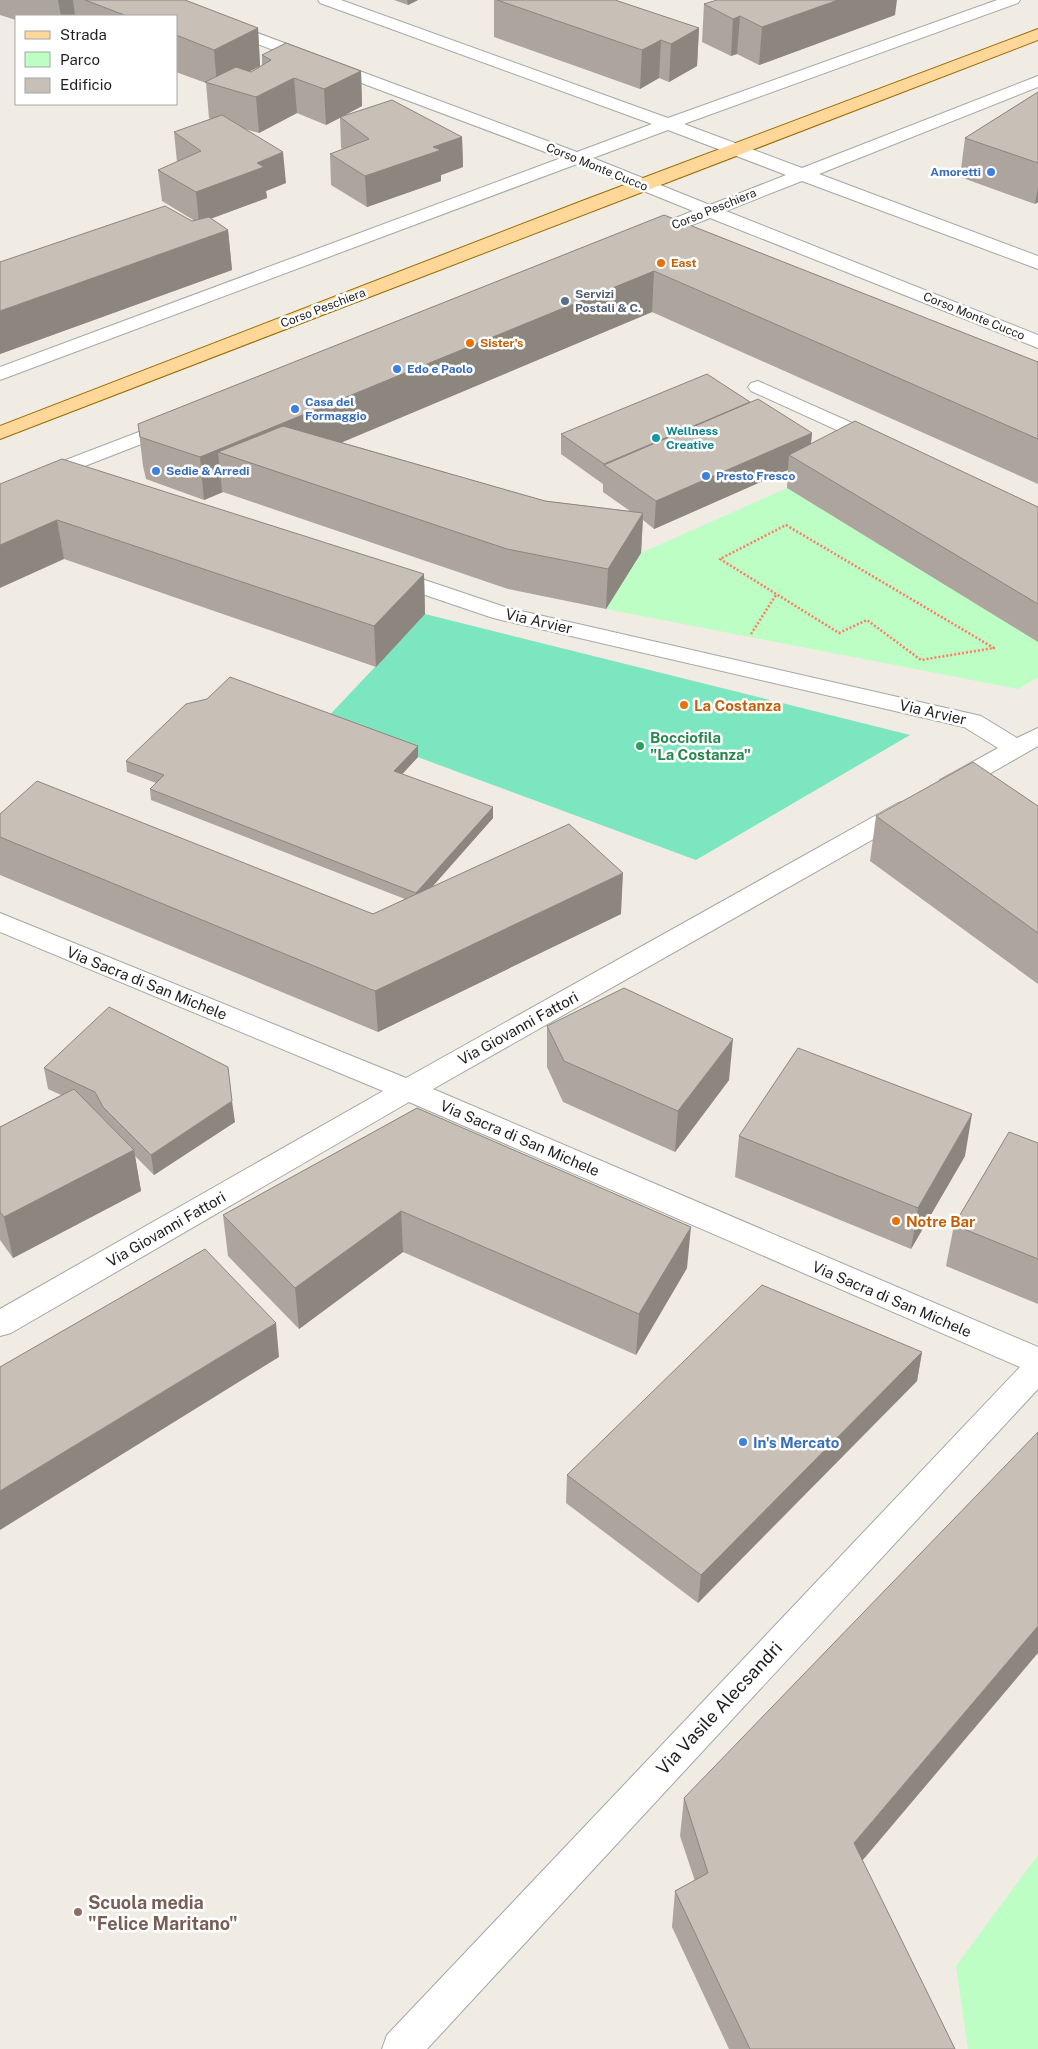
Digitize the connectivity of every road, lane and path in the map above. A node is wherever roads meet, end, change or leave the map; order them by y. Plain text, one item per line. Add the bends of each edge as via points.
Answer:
1 (154, 0) edge
2 (326, 0) edge
3 (1012, 0) edge
4 (1038, 34) edge
5 (1038, 81) edge
6 (668, 124) junction
7 (734, 149) junction
8 (577, 158) junction
9 (799, 174) junction
10 (641, 185) junction
11 (709, 211) junction
12 (626, 244) edge
13 (1038, 263) edge
14 (1038, 342) edge
15 (0, 374) edge
16 (758, 387) dead end
17 (186, 420) edge
18 (0, 434) edge
19 (894, 448) edge
20 (68, 467) junction
21 (96, 477) edge
22 (0, 493) edge
23 (369, 568) edge
24 (776, 595) junction
25 (729, 665) junction
26 (1027, 742) edge
27 (0, 922) edge
28 (408, 1090) junction
29 (0, 1324) edge
30 (1038, 1361) edge
31 (1038, 1368) edge
32 (401, 2049) edge

1 - 8 street, Corso Monte Cucco
2 - 6 street
3 - 6 street
4 - 7 main road, Corso Peschiera
5 - 9 street, Corso Peschiera
6 - 7 street
6 - 8 street
7 - 9 street
7 - 10 main road, Corso Peschiera
8 - 10 street, Corso Monte Cucco
8 - 15 street
9 - 11 street, Corso Peschiera
9 - 13 street
10 - 11 street, Corso Monte Cucco
10 - 18 main road, Corso Peschiera
11 - 12 street, Corso Peschiera
11 - 14 street, Corso Monte Cucco
16 - 19 street
17 - 20 street
20 - 21 street
20 - 22 street
23 - 25 street, Via Arvier via 501,613
24 - 24 path via 720,559 786,525 994,648 921,660 867,620 839,633
24 - 25 path
25 - 26 street, Via Arvier via 972,721
26 - 28 street, Via Giovanni Fattori
27 - 28 street, Via Sacra di San Michele
28 - 29 street, Via Giovanni Fattori
28 - 30 street, Via Sacra di San Michele
31 - 32 street, Via Vasile Alecsandri

